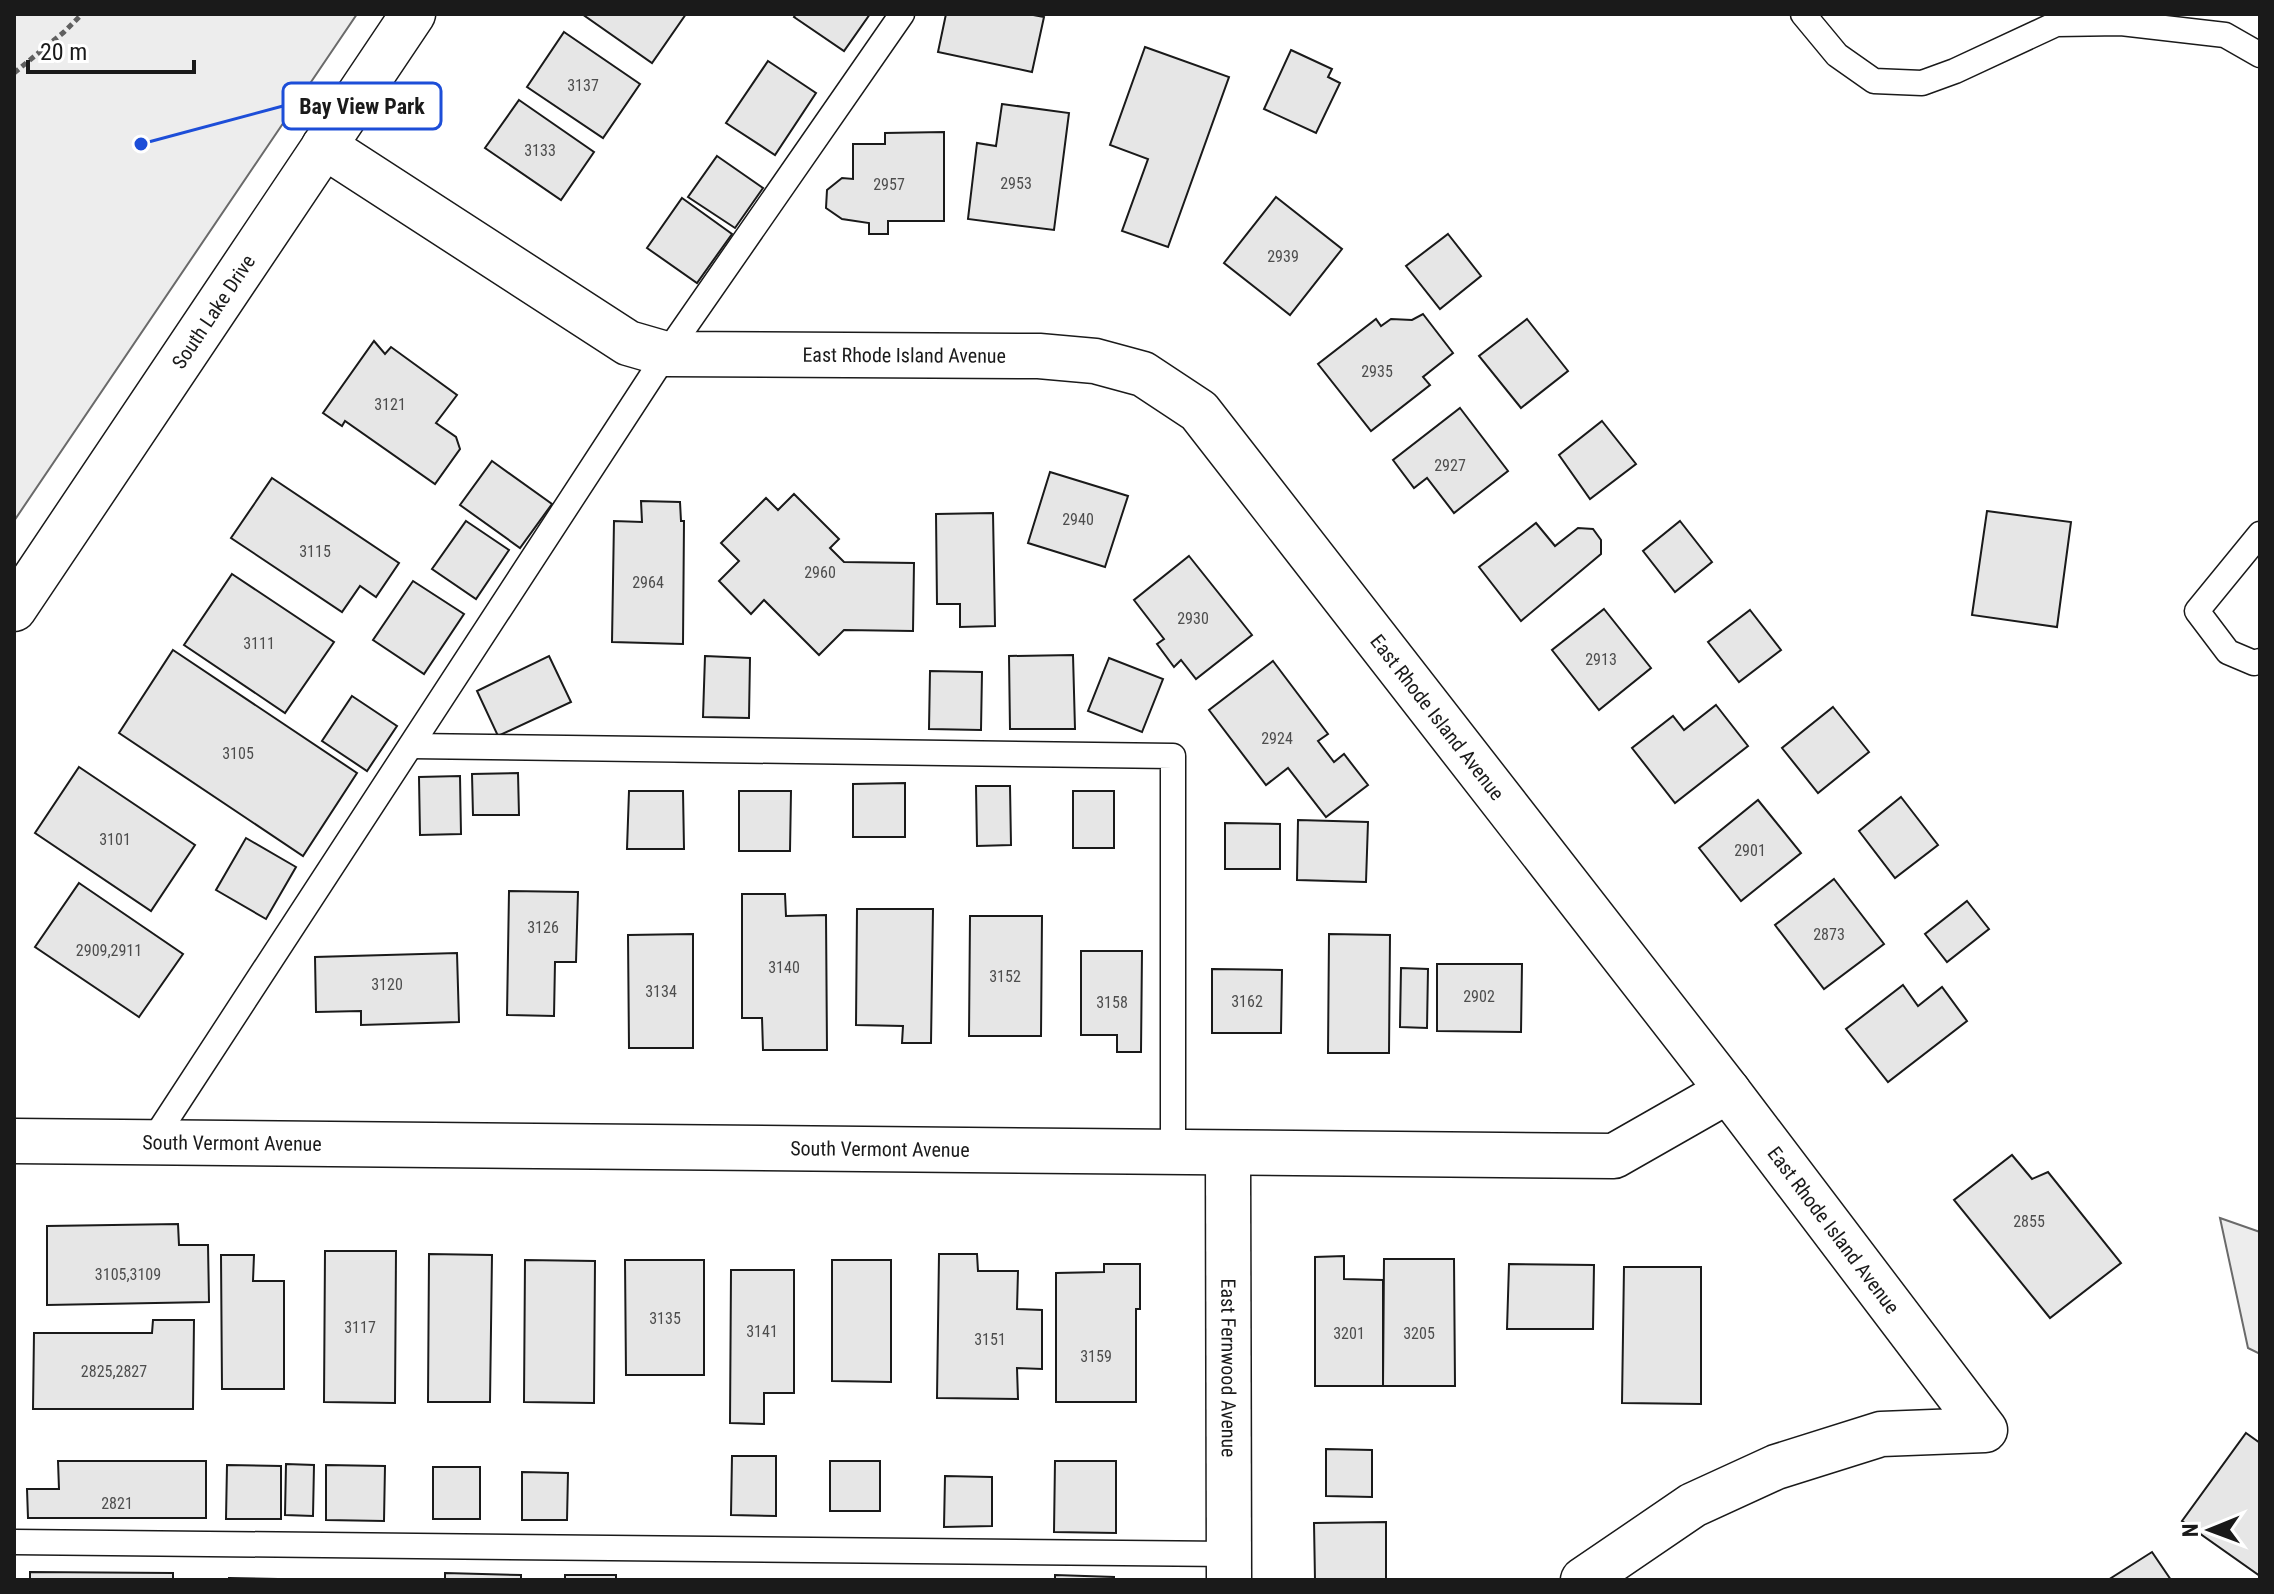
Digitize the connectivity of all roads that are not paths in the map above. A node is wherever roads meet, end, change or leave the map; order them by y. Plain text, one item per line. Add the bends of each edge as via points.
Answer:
1 (413, 14) edge
2 (902, 14) edge
3 (1803, 14) edge
4 (2260, 55) edge
5 (324, 146) junction
6 (666, 354) junction
7 (2260, 534) edge
8 (14, 609) edge
9 (2260, 661) edge
10 (412, 746) junction
11 (1728, 1091) junction
12 (14, 1141) edge
13 (152, 1142) junction
14 (1173, 1153) junction
15 (1228, 1154) junction
16 (14, 1542) edge
17 (1229, 1567) edge
18 (1583, 1580) edge

1 - 5 street, South Lake Drive
2 - 6 lane
3 - 4 lane via 1837,55 1874,81 1922,83 2056,24 2121,23 2225,35
5 - 6 street, East Rhode Island Avenue via 628,343
5 - 8 street, South Lake Drive
6 - 10 lane
6 - 11 street, East Rhode Island Avenue via 1039,356 1095,361 1143,374 1199,411
7 - 9 lane via 2197,611 2228,652
10 - 13 lane
10 - 14 lane via 1173,756
11 - 15 street, South Vermont Avenue via 1614,1156
11 - 18 street, East Rhode Island Avenue via 1985,1430 1881,1434 1776,1467 1693,1505
12 - 13 street, South Vermont Avenue
13 - 14 street, South Vermont Avenue
14 - 15 street, South Vermont Avenue
15 - 17 street, East Fernwood Avenue
16 - 17 lane

